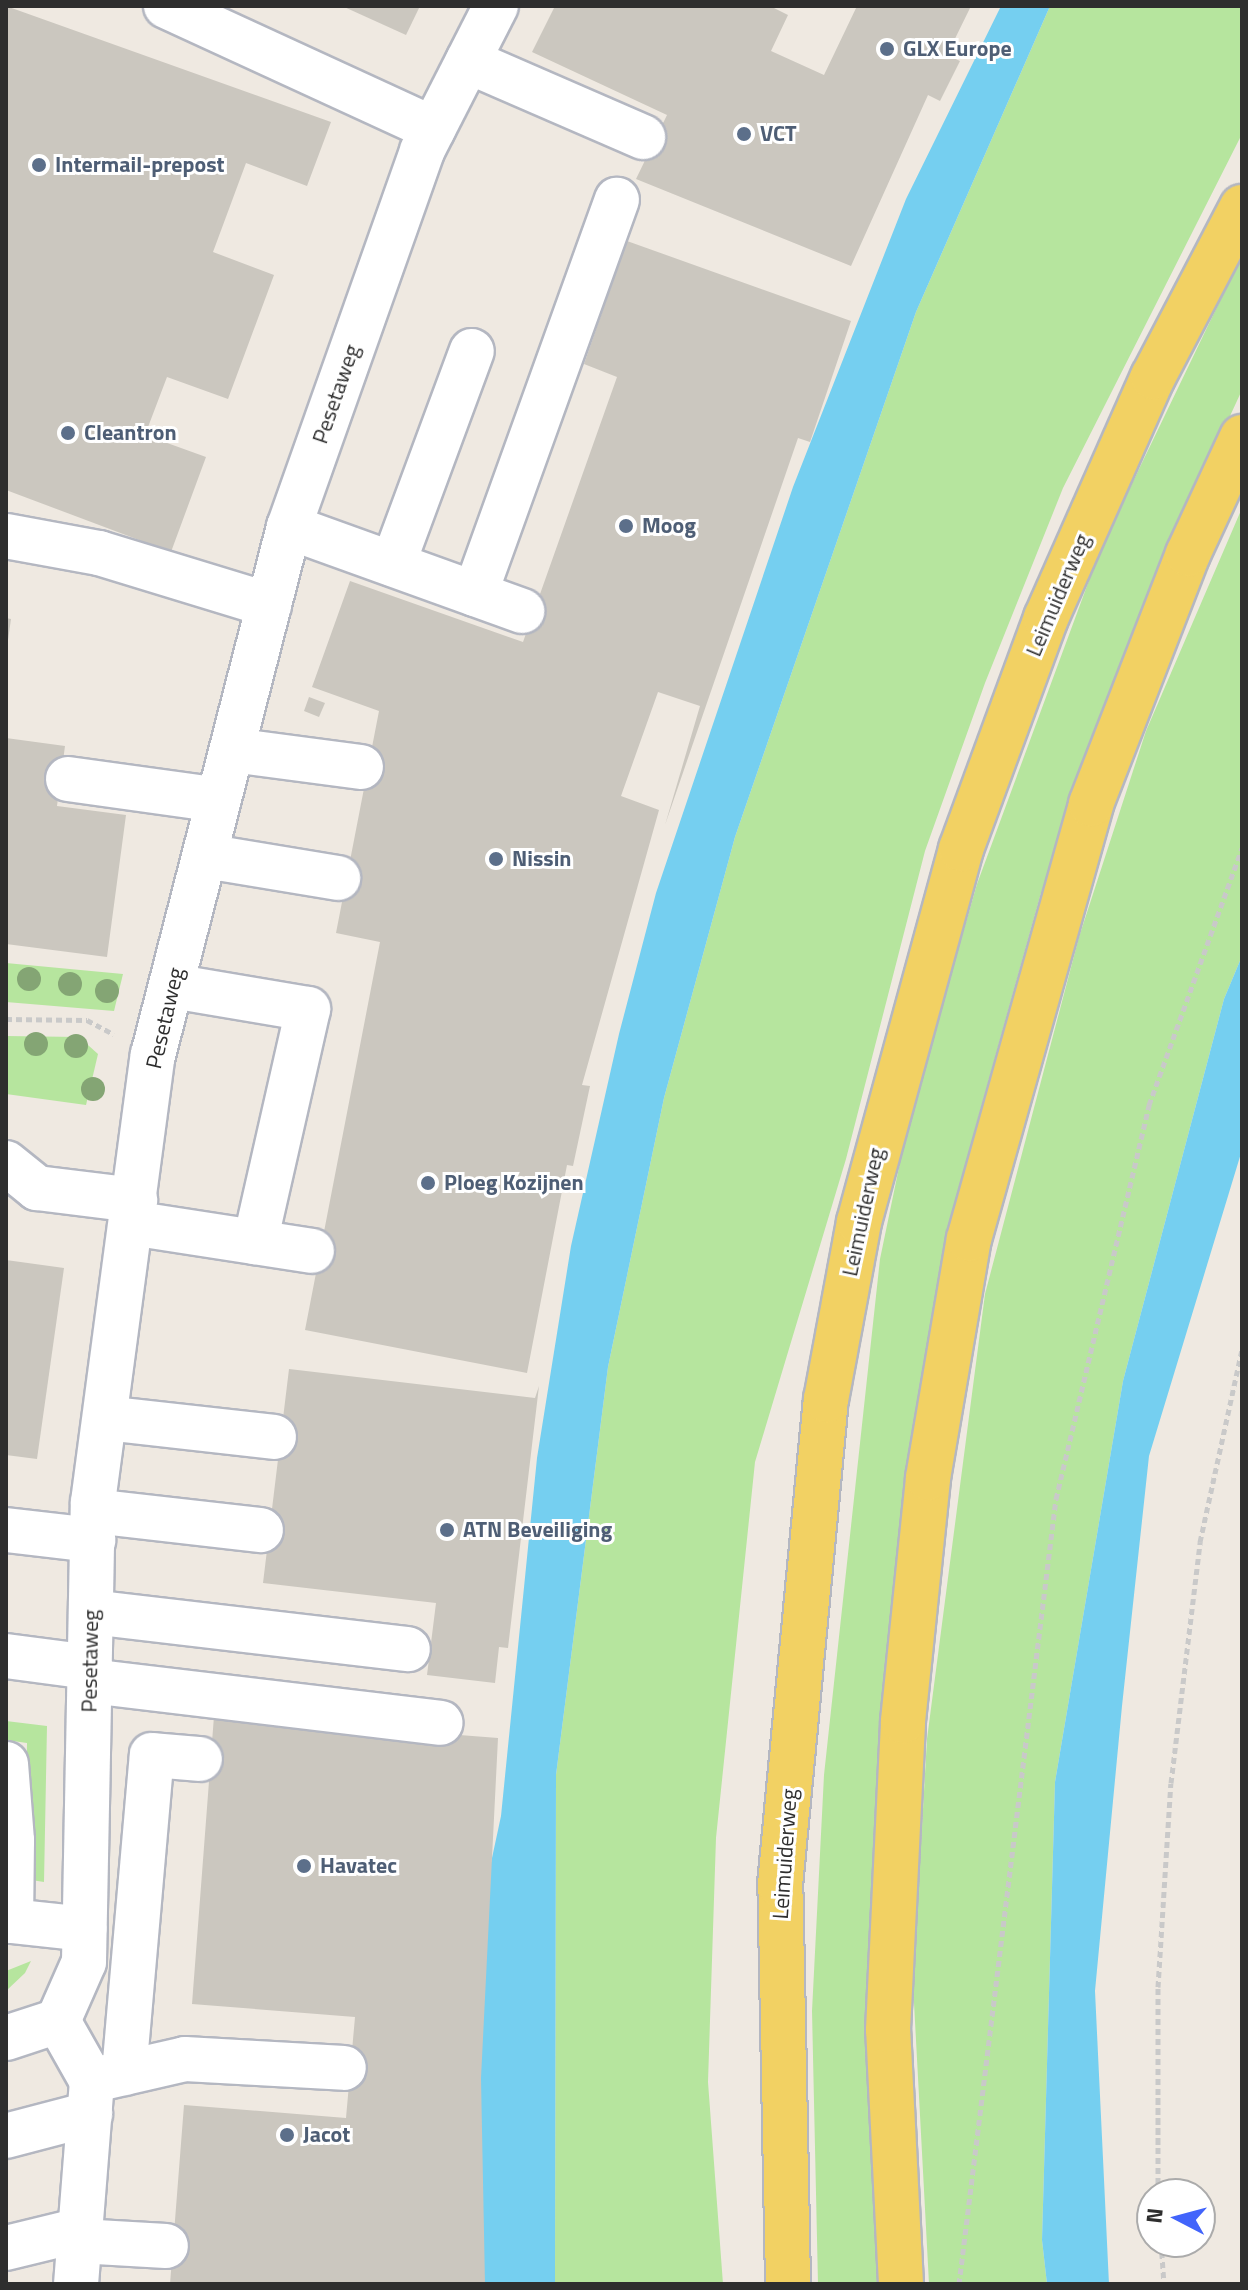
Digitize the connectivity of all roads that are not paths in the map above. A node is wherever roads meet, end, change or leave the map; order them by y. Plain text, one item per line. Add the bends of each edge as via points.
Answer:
1 (166, 6) edge
2 (496, 6) edge
3 (468, 61) junction
4 (433, 129) junction
5 (643, 137) dead end
6 (617, 200) dead end
7 (1242, 207) edge
8 (472, 351) dead end
9 (1242, 437) edge
10 (289, 527) junction
11 (6, 536) edge
12 (393, 564) junction
13 (475, 594) junction
14 (269, 605) junction
15 (522, 611) dead end
16 (232, 750) junction
17 (361, 767) dead end
18 (68, 779) dead end
19 (219, 800) junction
20 (205, 856) junction
21 (338, 878) dead end
22 (172, 986) junction
23 (6, 1163) edge
24 (133, 1211) junction
25 (255, 1242) junction
26 (312, 1251) dead end
27 (105, 1418) junction
28 (274, 1437) dead end
29 (93, 1525) junction
30 (6, 1530) edge
31 (261, 1530) dead end
32 (91, 1612) junction
33 (408, 1649) dead end
34 (6, 1656) edge
35 (90, 1674) junction
36 (440, 1723) dead end
37 (200, 1759) dead end
38 (6, 1764) edge
39 (9, 1841) edge
40 (9, 1913) edge
41 (85, 1929) junction
42 (58, 2021) junction
43 (6, 2038) edge
44 (344, 2068) dead end
45 (102, 2089) junction
46 (6, 2136) edge
47 (80, 2235) junction
48 (166, 2246) dead end
49 (6, 2248) edge
50 (76, 2284) edge
51 (788, 2284) edge
52 (901, 2284) edge

1 - 4 street
2 - 3 street, Pesetaweg
3 - 4 street, Pesetaweg
3 - 5 street
4 - 10 street, Pesetaweg
6 - 13 street
7 - 51 main road, Leimuiderweg via 1153,377 1046,618 961,849 859,1222 826,1400 780,1885
8 - 12 street
9 - 52 main road via 1188,554 1091,804 969,1239 928,1478 903,1721 888,2030
10 - 12 street
10 - 14 street, Pesetaweg
11 - 14 street via 99,553
12 - 13 street
13 - 15 street
14 - 16 street, Pesetaweg
16 - 17 street
16 - 19 street, Pesetaweg
18 - 19 street
19 - 20 street, Pesetaweg
20 - 21 street
20 - 22 street, Pesetaweg
22 - 24 street, Pesetaweg via 153,1055
22 - 25 street via 308,1009
23 - 24 street via 37,1188
24 - 25 street
24 - 27 street, Pesetaweg
25 - 26 street
27 - 28 street
27 - 29 street, Pesetaweg
29 - 30 street
29 - 31 street
29 - 32 street, Pesetaweg
32 - 33 street
32 - 35 street, Pesetaweg
34 - 35 street
35 - 36 street
35 - 41 street, Pesetaweg
37 - 45 street via 152,1755
38 - 39 street
39 - 40 street
40 - 41 street
41 - 42 street, Pesetaweg via 84,1962
42 - 43 street
42 - 45 street
44 - 45 street via 185,2059
45 - 46 street
45 - 47 street
47 - 48 street
47 - 49 street
47 - 50 street

